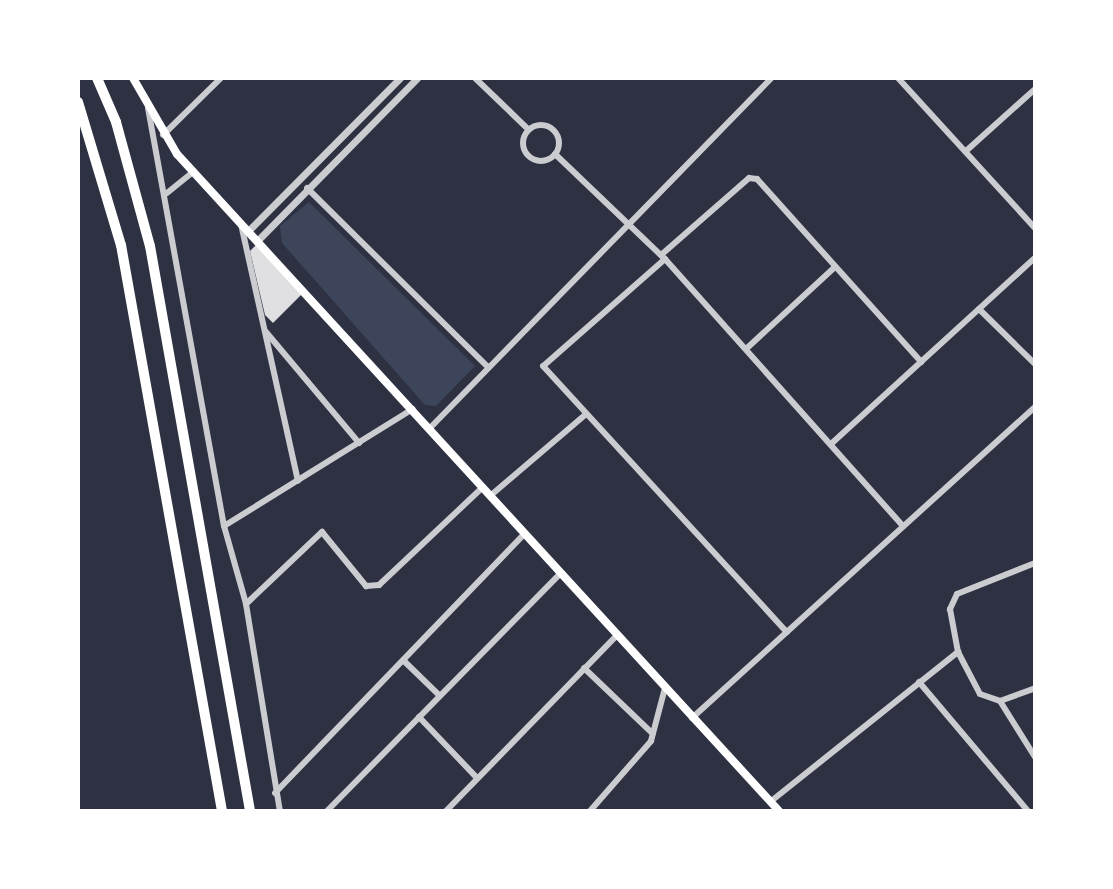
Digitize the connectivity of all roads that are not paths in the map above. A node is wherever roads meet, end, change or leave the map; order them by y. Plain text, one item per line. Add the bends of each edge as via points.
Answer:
1 (97, 78) edge
2 (133, 78) edge
3 (221, 78) edge
4 (400, 78) edge
5 (417, 78) edge
6 (475, 78) edge
7 (898, 78) edge
8 (766, 80) edge
9 (1035, 89) edge
10 (78, 102) edge
11 (148, 108) junction
12 (528, 129) junction
13 (163, 135) junction
14 (966, 151) junction
15 (555, 154) junction
16 (193, 172) junction
17 (307, 188) junction
18 (167, 193) junction
19 (240, 221) junction
20 (629, 223) junction
21 (1035, 228) edge
22 (248, 231) junction
23 (258, 240) junction
24 (663, 257) junction
25 (1035, 258) edge
26 (835, 267) junction
27 (979, 309) junction
28 (265, 330) junction
29 (746, 349) junction
30 (921, 362) junction
31 (1035, 364) edge
32 (488, 367) junction
33 (1035, 407) edge
34 (413, 409) junction
35 (586, 414) junction
36 (430, 428) junction
37 (359, 443) junction
38 (831, 444) junction
39 (298, 481) junction
40 (482, 488) junction
41 (490, 496) junction
42 (224, 526) junction
43 (903, 526) junction
44 (524, 534) junction
45 (1035, 563) edge
46 (560, 574) junction
47 (246, 604) junction
48 (787, 632) junction
49 (617, 635) junction
50 (958, 652) junction
51 (404, 661) junction
52 (584, 668) junction
53 (919, 682) junction
54 (665, 688) junction
55 (1035, 688) edge
56 (439, 695) junction
57 (1000, 701) junction
58 (419, 717) junction
59 (692, 718) junction
60 (653, 734) junction
61 (1035, 757) edge
62 (477, 778) junction
63 (275, 793) junction
64 (770, 802) junction
65 (222, 811) edge
66 (250, 811) edge
67 (280, 811) edge
68 (327, 811) edge
69 (446, 811) edge
70 (590, 811) edge
71 (779, 811) edge
72 (1028, 811) edge

1 - 66 highway via 120,134 150,246
2 - 11 main road
3 - 13 street
4 - 22 street
5 - 17 street
6 - 12 street
7 - 14 street
8 - 20 street
9 - 14 street
10 - 65 highway via 121,245
11 - 13 main road
11 - 18 street
12 - 15 street via 539,124 554,129 559,140
12 - 15 street via 522,140 527,156 545,161
13 - 16 main road
14 - 21 street
15 - 20 street
16 - 18 street
16 - 19 main road
17 - 23 street
17 - 32 street
18 - 42 street
19 - 22 main road
19 - 28 street
20 - 24 street
20 - 32 street
22 - 23 main road
23 - 34 main road
24 - 26 street via 754,178
24 - 29 street
24 - 35 street via 543,366
25 - 27 street
26 - 29 street
26 - 30 street
27 - 30 street
27 - 31 street
28 - 37 street
28 - 39 street
29 - 38 street
30 - 38 street
32 - 36 street
33 - 43 street
34 - 36 main road
34 - 37 street
35 - 41 street
35 - 48 street
36 - 40 main road
37 - 39 street
38 - 43 street
39 - 42 street
40 - 41 main road
40 - 47 street via 379,585 366,586 322,532
41 - 44 main road
42 - 47 street
43 - 48 street
44 - 46 main road
44 - 51 street
45 - 50 street via 953,598 950,609
46 - 49 main road
46 - 56 street
47 - 63 street
48 - 59 street
49 - 52 street
49 - 54 main road
50 - 53 street
50 - 57 street via 980,694
51 - 56 street
51 - 63 street
52 - 60 street
52 - 62 street
53 - 64 street
53 - 72 street
54 - 59 main road
54 - 60 street
55 - 57 street
56 - 58 street
57 - 61 street
58 - 62 street
58 - 68 street
59 - 64 main road
60 - 70 street via 641,757
62 - 69 street
63 - 67 street
64 - 71 main road

